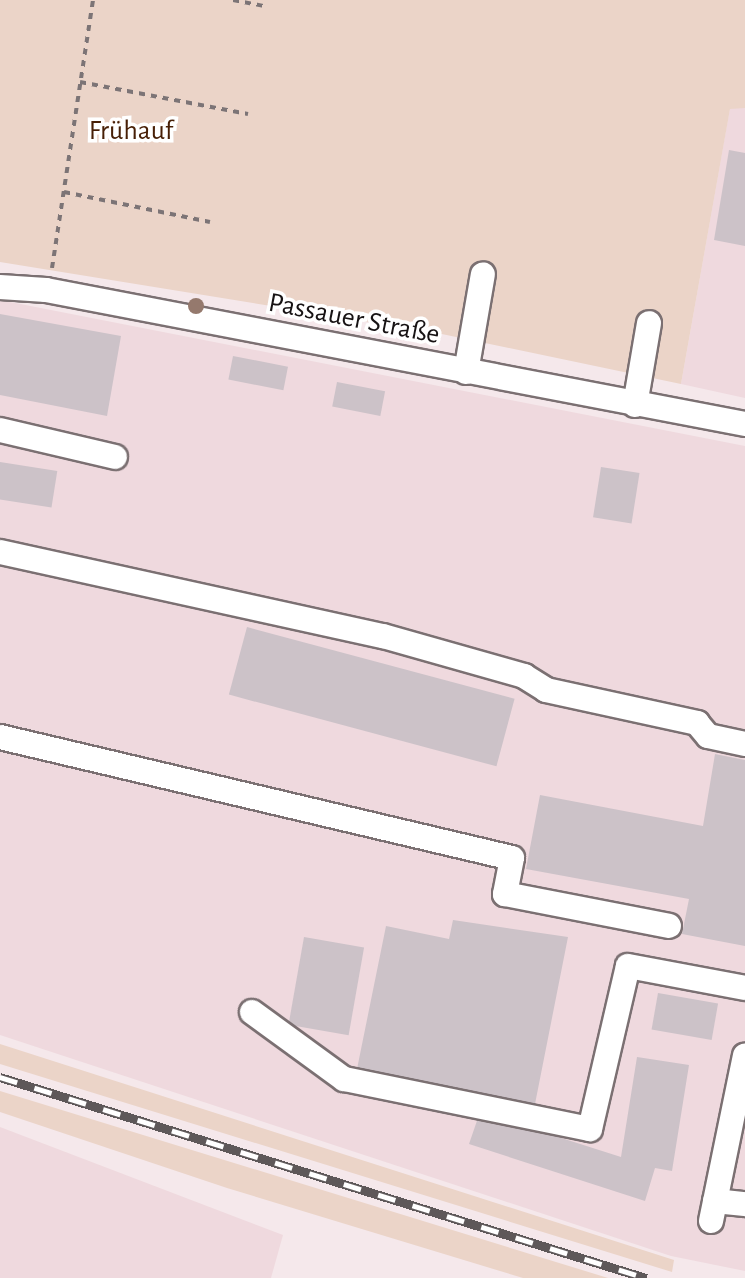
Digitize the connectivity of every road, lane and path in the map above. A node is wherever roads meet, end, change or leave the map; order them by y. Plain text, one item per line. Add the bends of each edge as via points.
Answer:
1 (93, 0) edge
2 (233, 0) edge
3 (264, 6) dead end
4 (80, 82) junction
5 (248, 114) dead end
6 (63, 192) junction
7 (210, 222) dead end
8 (483, 274) dead end
9 (0, 287) edge
10 (46, 290) junction
11 (649, 323) dead end
12 (466, 372) junction
13 (635, 405) junction
14 (695, 417) junction
15 (745, 424) edge
16 (0, 430) edge
17 (745, 438) edge
18 (115, 457) dead end
19 (0, 552) edge
20 (0, 737) edge
21 (745, 744) edge
22 (669, 926) dead end
23 (745, 988) edge
24 (252, 1012) dead end
25 (745, 1055) edge
26 (745, 1204) edge

1 - 4 path
2 - 3 path
4 - 5 path
4 - 6 path
6 - 7 path
6 - 10 path
8 - 12 street
9 - 10 street, Passauer Straße
10 - 12 street, Passauer Straße
11 - 13 street
12 - 13 street, Passauer Straße
13 - 14 street, Passauer Straße
14 - 15 street, Passauer Straße
14 - 17 street, Passauer Straße
16 - 18 street
19 - 21 street via 383,636 524,676 546,690 697,723 708,736
20 - 22 street via 512,858 505,894
23 - 24 street via 628,966 590,1129 344,1079
25 - 26 street via 713,1211

